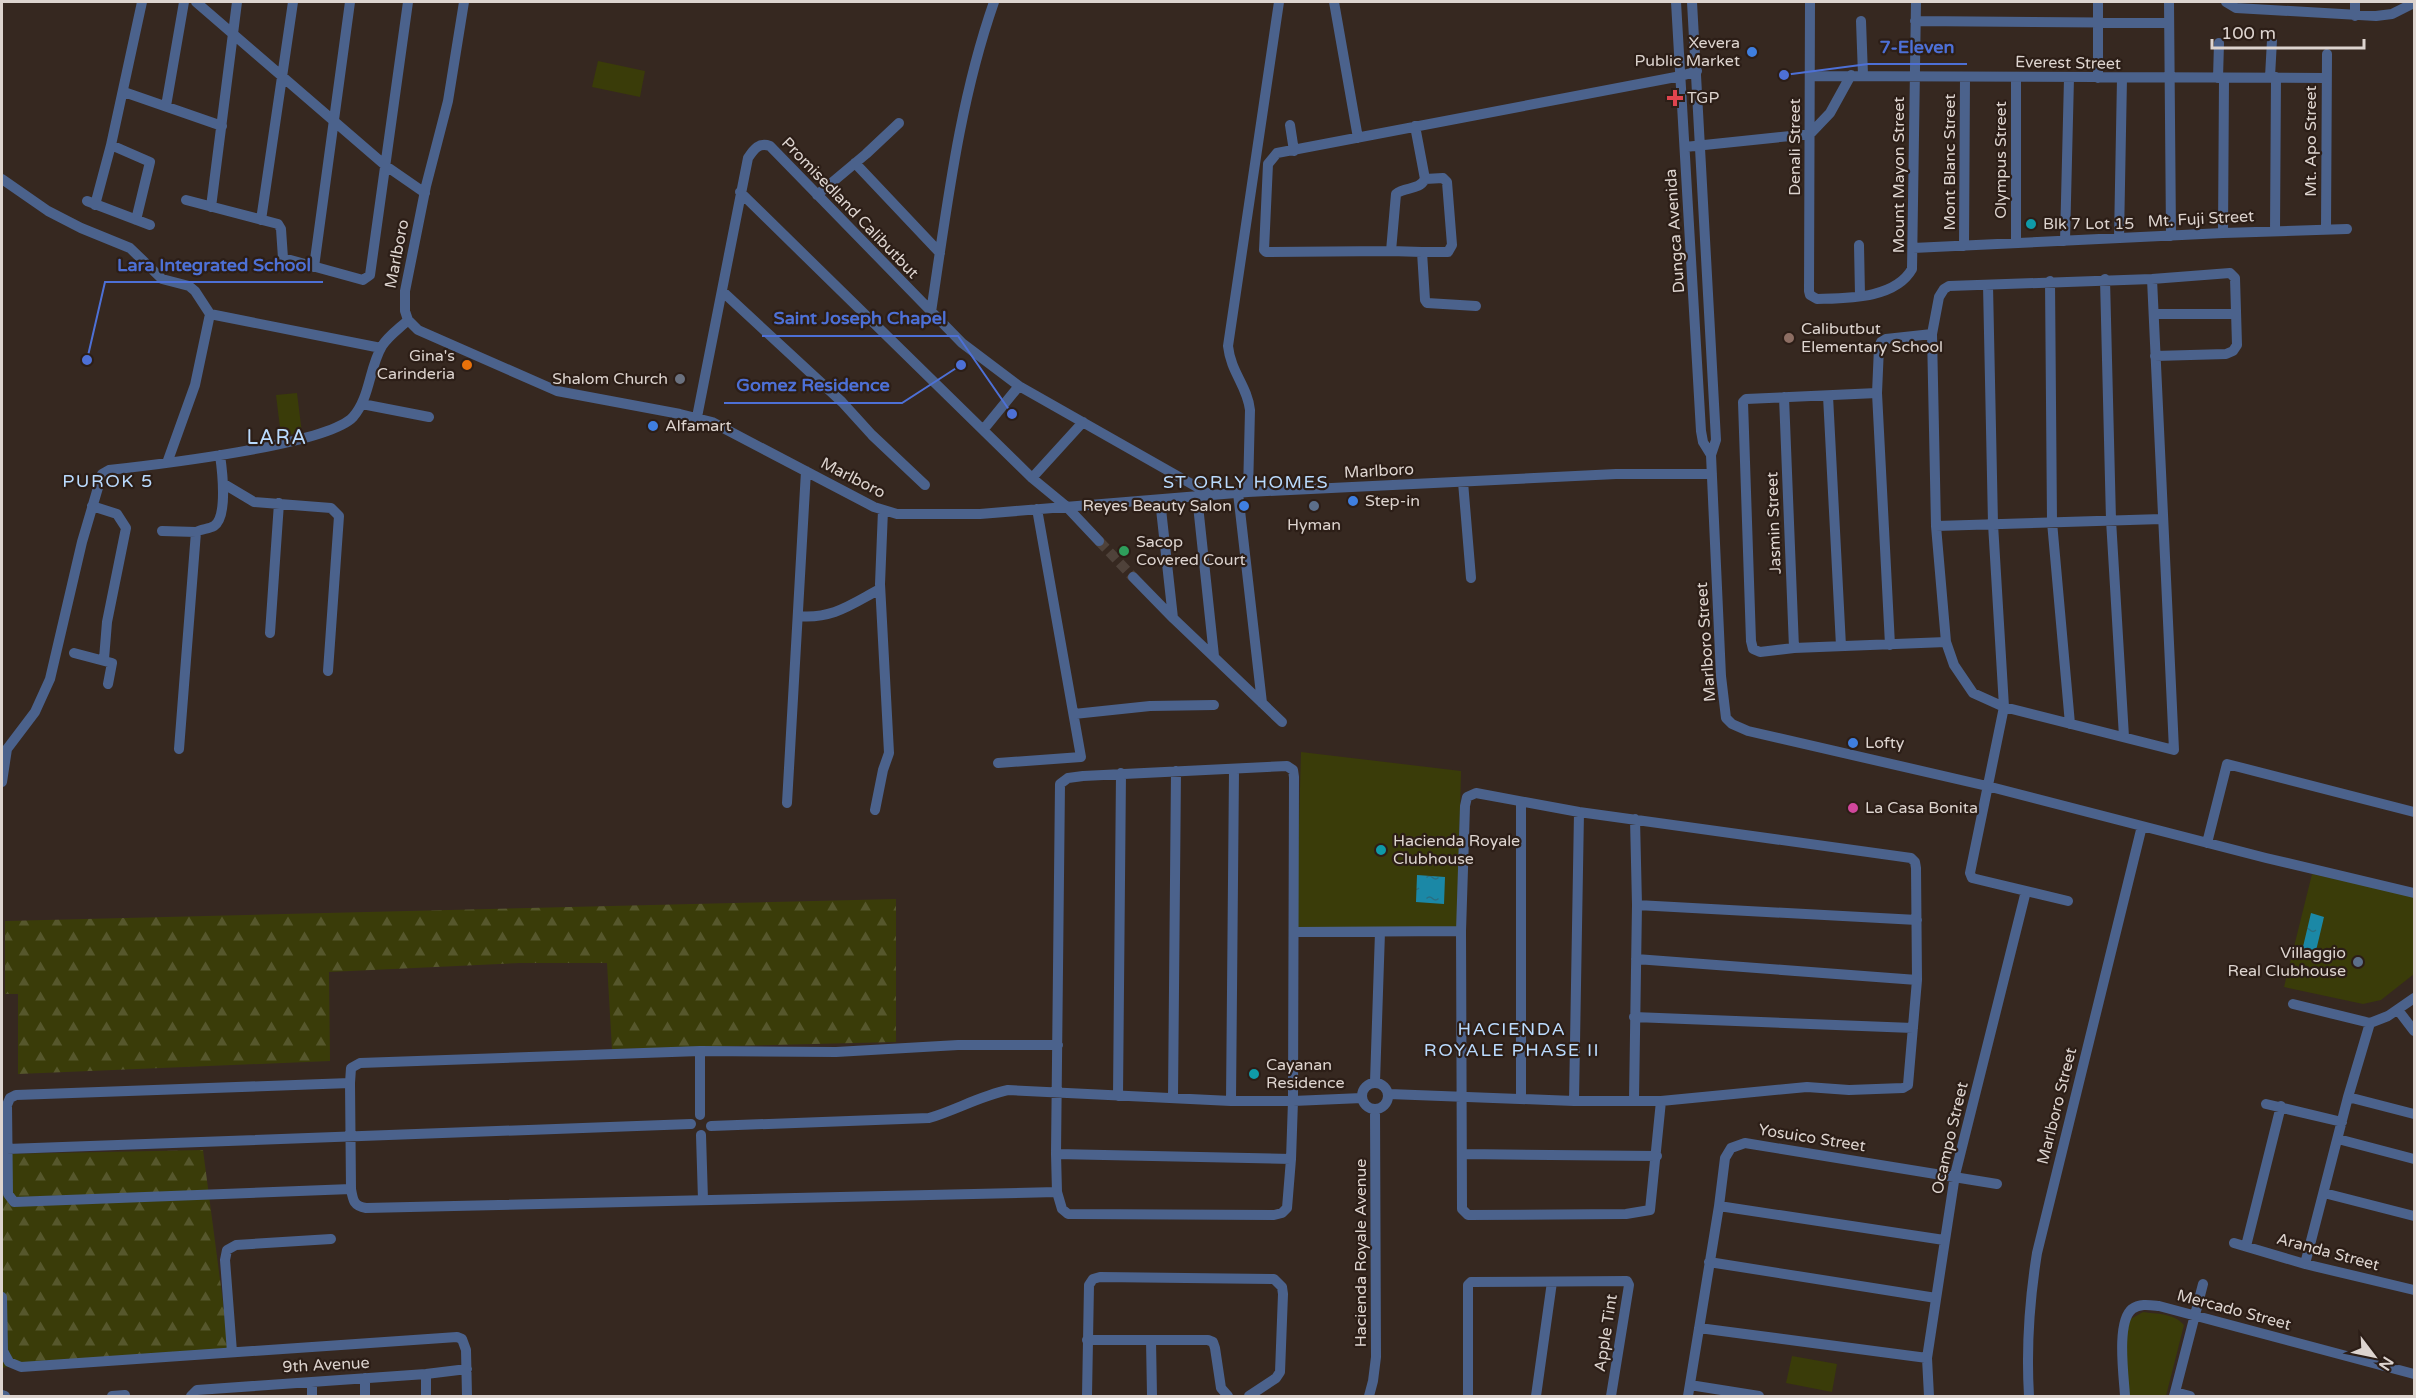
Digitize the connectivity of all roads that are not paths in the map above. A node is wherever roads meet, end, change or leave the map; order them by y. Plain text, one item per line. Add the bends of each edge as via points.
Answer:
1 (142, 2) edge
2 (184, 2) edge
3 (196, 2) edge
4 (237, 2) edge
5 (293, 2) edge
6 (350, 2) edge
7 (408, 2) edge
8 (464, 2) edge
9 (994, 2) edge
10 (1279, 2) edge
11 (1334, 2) edge
12 (1676, 2) edge
13 (1692, 2) edge
14 (1810, 2) edge
15 (1916, 2) edge
16 (2098, 2) edge
17 (2169, 2) edge
18 (2226, 2) edge
19 (2355, 2) edge
20 (2415, 3) edge
21 (2284, 6) edge
22 (2355, 16) junction
23 (1861, 21) dead end
24 (1915, 21) junction
25 (2098, 23) junction
26 (2168, 23) junction
27 (233, 35) junction
28 (2271, 40) dead end
29 (2219, 43) dead end
30 (2327, 54) dead end
31 (1697, 71) junction
32 (282, 75) junction
33 (1851, 75) junction
34 (1863, 75) junction
35 (1915, 75) junction
36 (1681, 76) junction
37 (1810, 76) junction
38 (1965, 77) junction
39 (2016, 77) junction
40 (2273, 77) junction
41 (2069, 78) junction
42 (2098, 78) junction
43 (2122, 78) junction
44 (2221, 78) junction
45 (2326, 78) junction
46 (2169, 79) junction
47 (124, 92) junction
48 (166, 106) junction
49 (334, 121) junction
50 (898, 123) dead end
51 (1290, 125) dead end
52 (222, 126) junction
53 (1415, 126) junction
54 (1810, 134) junction
55 (1358, 138) junction
56 (111, 145) junction
57 (1701, 145) junction
58 (1684, 147) junction
59 (1294, 151) junction
60 (855, 163) junction
61 (386, 166) junction
62 (1425, 179) junction
63 (3, 185) edge
64 (740, 192) junction
65 (425, 193) junction
66 (817, 195) junction
67 (186, 200) dead end
68 (211, 207) junction
69 (135, 220) junction
70 (261, 220) junction
71 (150, 225) dead end
72 (2326, 229) junction
73 (2347, 229) dead end
74 (2275, 231) junction
75 (2223, 233) junction
76 (2171, 236) junction
77 (2119, 238) junction
78 (2065, 241) junction
79 (2016, 243) junction
80 (1859, 245) dead end
81 (1964, 246) junction
82 (1914, 248) junction
83 (1392, 251) junction
84 (1422, 252) junction
85 (940, 253) junction
86 (314, 267) junction
87 (2105, 279) junction
88 (2152, 279) junction
89 (2050, 281) junction
90 (1988, 285) junction
91 (722, 291) junction
92 (1809, 291) joint
93 (1860, 295) junction
94 (1476, 306) dead end
95 (931, 312) junction
96 (210, 314) junction
97 (2154, 314) junction
98 (2236, 314) junction
99 (408, 320) junction
100 (1932, 334) junction
101 (381, 348) junction
102 (2155, 356) junction
103 (1019, 386) junction
104 (1877, 393) junction
105 (1828, 396) junction
106 (1784, 397) junction
107 (362, 404) junction
108 (429, 417) dead end
109 (697, 417) junction
110 (1083, 422) junction
111 (983, 430) junction
112 (220, 454) junction
113 (1711, 455) junction
114 (167, 463) junction
115 (806, 471) junction
116 (1712, 474) junction
117 (1032, 478) junction
118 (1463, 482) junction
119 (224, 484) junction
120 (925, 485) dead end
121 (1243, 492) junction
122 (1212, 495) junction
123 (1197, 496) junction
124 (1160, 500) junction
125 (279, 503) junction
126 (92, 506) junction
127 (1066, 506) junction
128 (1037, 508) junction
129 (882, 510) junction
130 (2162, 519) junction
131 (2111, 520) junction
132 (2052, 522) junction
133 (1993, 524) junction
134 (1936, 526) junction
135 (162, 531) dead end
136 (196, 532) junction
137 (1099, 541) tunnel mouth
138 (1133, 577) tunnel mouth
139 (1471, 578) dead end
140 (880, 589) junction
141 (798, 616) junction
142 (1173, 618) junction
143 (270, 633) dead end
144 (1946, 642) junction
145 (1890, 645) junction
146 (1841, 646) junction
147 (1794, 648) junction
148 (74, 653) dead end
149 (1214, 656) junction
150 (104, 659) junction
151 (327, 671) dead end
152 (108, 684) dead end
153 (1262, 703) junction
154 (1214, 705) dead end
155 (2004, 707) junction
156 (1074, 714) junction
157 (1282, 722) dead end
158 (2070, 724) junction
159 (2124, 737) junction
160 (4, 748) edge
161 (179, 749) dead end
162 (998, 763) dead end
163 (1234, 770) junction
164 (1176, 771) junction
165 (1121, 773) junction
166 (2, 782) edge
167 (1987, 786) junction
168 (1521, 802) junction
169 (787, 803) dead end
170 (875, 810) dead end
171 (1579, 812) junction
172 (2415, 812) edge
173 (1635, 819) junction
174 (2142, 826) junction
175 (2207, 843) junction
176 (2026, 891) junction
177 (2415, 893) edge
178 (2068, 901) dead end
179 (1637, 905) junction
180 (1917, 921) junction
181 (1461, 931) junction
182 (1295, 932) junction
183 (1380, 932) junction
184 (1636, 959) junction
185 (1917, 980) junction
186 (2415, 999) edge
187 (2293, 1004) dead end
188 (2398, 1010) junction
189 (1634, 1017) junction
190 (2370, 1023) junction
191 (1913, 1028) junction
192 (2415, 1030) edge
193 (1058, 1045) junction
194 (700, 1052) junction
195 (1375, 1082) junction
196 (350, 1083) junction
197 (1056, 1091) junction
198 (1389, 1094) junction
199 (1118, 1096) junction
200 (1173, 1098) junction
201 (1362, 1098) junction
202 (1462, 1098) junction
203 (1521, 1098) junction
204 (2348, 1098) junction
205 (1634, 1100) junction
206 (1231, 1101) junction
207 (1293, 1101) junction
208 (1574, 1101) junction
209 (1661, 1101) junction
210 (2266, 1104) dead end
211 (2281, 1106) junction
212 (1375, 1109) junction
213 (2415, 1114) edge
214 (700, 1115) junction
215 (2342, 1122) junction
216 (691, 1124) junction
217 (711, 1126) junction
218 (351, 1135) junction
219 (702, 1135) junction
220 (2338, 1139) junction
221 (7, 1149) junction
222 (1056, 1154) junction
223 (1462, 1154) junction
224 (1657, 1156) junction
225 (1291, 1159) junction
226 (2415, 1159) edge
227 (1954, 1175) junction
228 (1997, 1184) dead end
229 (351, 1189) junction
230 (1057, 1192) junction
231 (2324, 1193) junction
232 (702, 1200) junction
233 (1719, 1206) junction
234 (2415, 1216) edge
235 (331, 1239) dead end
236 (1944, 1240) junction
237 (2234, 1243) dead end
238 (2246, 1246) junction
239 (1709, 1262) junction
240 (2306, 1264) junction
241 (1552, 1282) junction
242 (2203, 1284) dead end
243 (2415, 1290) edge
244 (2, 1297) edge
245 (1936, 1298) junction
246 (2195, 1315) junction
247 (1699, 1328) junction
248 (1088, 1340) junction
249 (1151, 1340) junction
250 (232, 1352) junction
251 (1927, 1358) junction
252 (467, 1369) junction
253 (426, 1374) junction
254 (2415, 1374) edge
255 (365, 1378) junction
256 (312, 1382) junction
257 (259, 1384) junction
258 (1690, 1385) junction
259 (2174, 1394) edge
260 (124, 1395) dead end
261 (112, 1396) edge
262 (191, 1396) edge
263 (259, 1396) edge
264 (312, 1396) edge
265 (365, 1396) edge
266 (426, 1396) edge
267 (467, 1396) edge
268 (1087, 1396) edge
269 (1152, 1396) edge
270 (1228, 1396) edge
271 (1249, 1396) edge
272 (1370, 1396) edge
273 (1468, 1396) edge
274 (1536, 1396) edge
275 (1611, 1396) edge
276 (1688, 1396) edge
277 (1759, 1396) edge
278 (1929, 1396) edge
279 (2029, 1396) edge
280 (2125, 1396) edge
281 (2190, 1396) edge

1 - 47 street
2 - 48 street
3 - 27 street
4 - 27 street
5 - 32 street
6 - 49 street
7 - 61 street
8 - 65 street, Marlboro via 448,101
9 - 85 street via 968,87
10 - 121 street via 1228,346 1230,362 1248,397 1250,410
11 - 55 street
12 - 36 street, Dungca Avenida
13 - 31 street, Dungca Avenida
14 - 37 street, Denali Street
15 - 24 street, Mount Mayon Street
16 - 25 street
17 - 26 street
18 - 21 street via 2236,8
19 - 22 street
20 - 22 street via 2391,14
21 - 22 street
23 - 34 street
24 - 25 street
24 - 35 street, Mount Mayon Street
25 - 26 street
25 - 42 street
26 - 46 street
27 - 32 street
27 - 52 street
28 - 40 street
29 - 44 street
30 - 45 street, Mt. Apo Street
31 - 36 street
31 - 57 street, Dungca Avenida
32 - 49 street
32 - 70 street
33 - 34 street, Everest Street
33 - 37 street, Everest Street
33 - 54 street via 1830,113
34 - 35 street, Everest Street
35 - 38 street, Everest Street
35 - 82 street, Mount Mayon Street
36 - 53 street
36 - 58 street, Dungca Avenida
37 - 54 street, Denali Street
38 - 39 street, Everest Street
38 - 81 street, Mont Blanc Street
39 - 41 street, Everest Street
39 - 79 street, Olympus Street
40 - 44 street, Everest Street
40 - 45 street, Everest Street
40 - 74 street
41 - 42 street, Everest Street
41 - 78 street
42 - 43 street, Everest Street
43 - 46 street, Everest Street
43 - 77 street
44 - 46 street, Everest Street
44 - 75 street
45 - 72 street, Mt. Apo Street
46 - 76 street
47 - 48 street
47 - 56 street
48 - 52 street
49 - 61 street
49 - 86 street
50 - 60 street
51 - 59 street
52 - 68 street
53 - 55 street
53 - 62 street
54 - 57 street
54 - 92 street, Denali Street
55 - 59 street
56 - 69 street via 150,162
56 - 69 street via 91,203
57 - 58 street
57 - 113 street, Dungca Avenida via 1716,440
58 - 113 street, Dungca Avenida via 1701,431
59 - 83 street via 1277,153 1268,164 1266,252
60 - 66 street
60 - 85 street
61 - 65 street
61 - 86 street via 368,278
62 - 83 street via 1418,187 1396,194
62 - 84 street via 1443,178 1447,182 1452,246 1448,252
63 - 96 street via 81,228 130,248 162,279 189,286
64 - 66 street, Promisedland Calibutbut via 748,158 753,149 765,144
64 - 91 street, Promisedland Calibutbut
64 - 111 street
65 - 99 street, Marlboro via 405,291
66 - 95 street, Promisedland Calibutbut
67 - 68 street
68 - 70 street
69 - 71 street
70 - 86 street via 281,227 281,257
72 - 73 street, Mt. Fuji Street
72 - 74 street, Mt. Fuji Street
74 - 75 street, Mt. Fuji Street
75 - 76 street, Mt. Fuji Street
76 - 77 street, Mt. Fuji Street
77 - 78 street, Mt. Fuji Street
78 - 79 street, Mt. Fuji Street
79 - 81 street, Mt. Fuji Street
80 - 93 street
81 - 82 street, Mt. Fuji Street
82 - 93 street, Mount Mayon Street via 1912,269 1904,279 1887,291
83 - 84 street
84 - 94 street via 1425,302
85 - 95 street
87 - 88 street
87 - 89 street
87 - 131 street
88 - 97 street
88 - 98 street via 2230,273 2235,278
89 - 90 street
89 - 132 street
90 - 100 street via 1944,289
90 - 133 street
91 - 109 street, Promisedland Calibutbut
91 - 120 street
92 - 93 street, Mount Mayon Street via 1817,299
95 - 103 street, Promisedland Calibutbut via 962,343
96 - 101 street
96 - 114 street via 195,385
97 - 98 street
97 - 102 street
98 - 102 street via 2237,345 2231,352
99 - 101 street
99 - 109 street, Marlboro via 429,336 557,391
100 - 104 street via 1881,342
100 - 134 street
101 - 107 street
102 - 130 street
103 - 110 street, Promisedland Calibutbut
103 - 111 street
104 - 105 street
104 - 145 street
105 - 106 street
105 - 146 street
106 - 147 street, Jasmin Street
106 - 147 street via 1743,402 1751,641 1753,649 1760,652
107 - 108 street
107 - 112 street via 351,419 326,433
109 - 115 street, Marlboro
110 - 117 street
110 - 122 street, Promisedland Calibutbut
111 - 117 street
112 - 114 street
112 - 119 street
113 - 116 street, Dungca Avenida
114 - 126 street via 105,472
115 - 129 street, Marlboro
115 - 141 street
116 - 118 street, Marlboro via 1616,474
116 - 167 street, Marlboro Street via 1726,718 1748,730
117 - 127 street
118 - 121 street, Marlboro
118 - 139 street
119 - 125 street via 254,502
119 - 136 street via 219,520 214,526
121 - 122 street, Marlboro
121 - 153 street
122 - 123 street, Marlboro
123 - 124 street, Marlboro
123 - 149 street
124 - 127 street, Marlboro
124 - 142 street
125 - 143 street
125 - 151 street via 331,508 339,516
126 - 150 street via 117,514 126,528 107,622
126 - 160 street via 46,689 34,712
127 - 128 street, Marlboro
127 - 137 street
128 - 129 street, Marlboro via 980,514 897,514
128 - 156 street
129 - 140 street
130 - 131 street
130 - 159 street via 2174,750
131 - 132 street
131 - 159 street
132 - 133 street
132 - 158 street
133 - 134 street
133 - 155 street
134 - 144 street
135 - 136 street
136 - 161 street
138 - 142 street
140 - 141 street via 833,614
140 - 170 street via 889,753
141 - 169 street
142 - 149 street
144 - 145 street
144 - 155 street via 1954,665 1973,693
145 - 146 street
146 - 147 street
148 - 150 street
149 - 153 street
150 - 152 street via 112,663
153 - 157 street
154 - 156 street via 1150,706
155 - 158 street
155 - 167 street
156 - 162 street via 1081,757
158 - 159 street
160 - 166 street
163 - 164 street
163 - 182 street via 1287,766 1293,770
163 - 206 street
164 - 165 street
164 - 200 street
165 - 193 street via 1075,777 1060,784
165 - 199 street
167 - 174 street
167 - 176 street via 1970,875
168 - 171 street
168 - 181 street via 1476,793 1467,797
168 - 203 street
171 - 173 street
171 - 208 street
172 - 175 street via 2227,764
173 - 179 street
173 - 180 street via 1911,858 1916,868
174 - 175 street
174 - 279 street, Marlboro Street via 2037,1253 2026,1351
175 - 177 street
176 - 178 street
176 - 227 street, Ocampo Street
179 - 180 street
179 - 184 street
180 - 185 street
181 - 183 street
181 - 202 street
182 - 183 street
182 - 207 street
183 - 195 street
184 - 185 street
184 - 189 street
185 - 191 street
186 - 188 street
187 - 190 street
188 - 190 street
188 - 192 street
189 - 191 street
189 - 205 street
190 - 204 street
191 - 209 street via 1908,1085 1903,1088 1807,1087
193 - 194 street
193 - 197 street
194 - 196 street via 360,1063 351,1068
194 - 214 street
195 - 198 street via 1387,1088
195 - 201 street via 1365,1087
196 - 218 street
196 - 221 street via 16,1095 7,1105
197 - 199 street
197 - 217 street via 1008,1090 929,1118
197 - 222 street
198 - 202 street
198 - 212 street via 1386,1104
199 - 200 street
200 - 206 street
201 - 207 street
201 - 212 street
202 - 203 street
202 - 223 street
203 - 208 street
204 - 213 street
204 - 215 street
205 - 208 street
205 - 209 street
206 - 207 street
207 - 225 street
209 - 224 street
210 - 211 street
211 - 215 street
211 - 238 street
212 - 272 street, Hacienda Royale Avenue via 1376,1357
214 - 216 street
214 - 217 street via 708,1118
215 - 220 street
216 - 218 street
216 - 219 street via 693,1132
217 - 219 street
218 - 221 street
218 - 229 street
219 - 232 street
220 - 226 street
220 - 231 street
221 - 229 street via 8,1194 14,1202
222 - 225 street
222 - 230 street
223 - 224 street
223 - 224 street via 1462,1209 1468,1215 1626,1214 1650,1210
225 - 230 street via 1287,1208 1274,1215 1077,1215 1062,1209
227 - 228 street, Yosuico Street
227 - 233 street, Yosuico Street via 1745,1143 1731,1148 1725,1158
227 - 236 street, Ocampo Street
229 - 232 street via 354,1203 366,1208
230 - 232 street
231 - 234 street
231 - 240 street
233 - 236 street
233 - 239 street, Yosuico Street
235 - 250 street via 236,1245 227,1250
236 - 245 street, Ocampo Street
237 - 238 street, Aranda Street
238 - 240 street, Aranda Street
239 - 245 street
239 - 247 street, Yosuico Street
240 - 243 street, Aranda Street
241 - 273 street via 1469,1284
241 - 274 street
241 - 275 street, Apple Tint via 1627,1281
242 - 246 street
244 - 250 street via 3,1350 9,1362 21,1367
245 - 251 street, Ocampo Street
246 - 254 street, Mercado Street
246 - 259 street
246 - 280 street, Mercado Street via 2159,1306 2133,1308 2123,1331
247 - 251 street
247 - 258 street, Yosuico Street
248 - 249 street
248 - 268 street
248 - 271 street via 1089,1285 1093,1279 1274,1279 1283,1294 1280,1372
249 - 269 street
249 - 270 street via 1212,1342 1221,1388
250 - 252 street via 457,1337 465,1343
251 - 278 street, Ocampo Street
252 - 253 street, 9th Avenue
252 - 267 street
253 - 255 street, 9th Avenue
253 - 266 street
255 - 256 street, 9th Avenue
255 - 265 street
256 - 257 street, 9th Avenue
256 - 264 street
257 - 262 street, 9th Avenue via 197,1390
257 - 263 street
258 - 276 street, Yosuico Street
258 - 277 street
259 - 281 street
260 - 261 street

